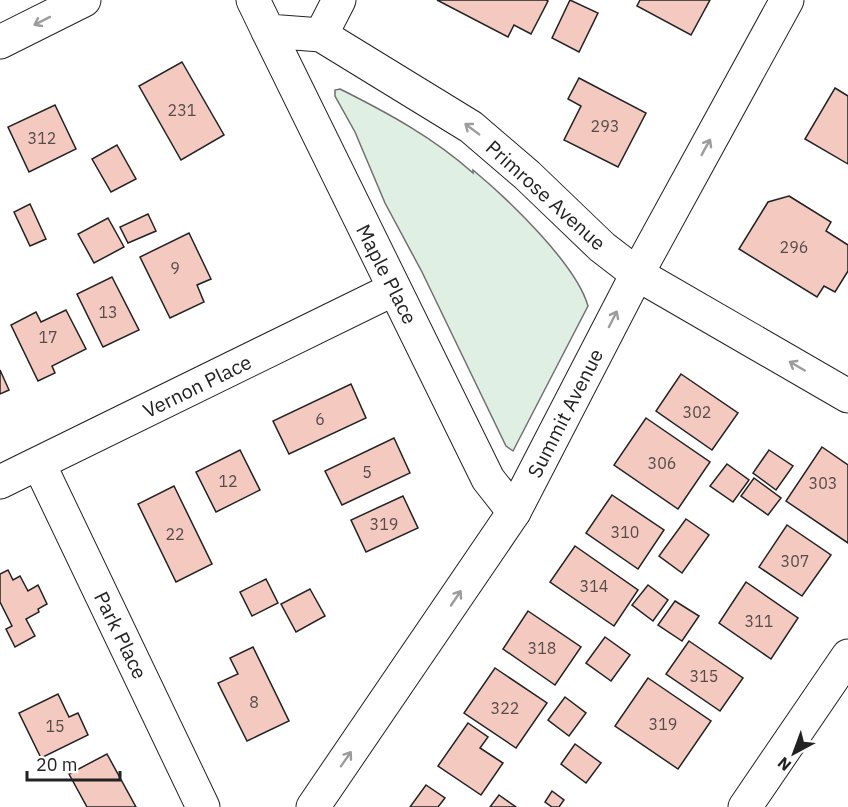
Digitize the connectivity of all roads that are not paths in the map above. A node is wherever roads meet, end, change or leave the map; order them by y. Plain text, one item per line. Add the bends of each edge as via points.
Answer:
1 (84, 0) edge
2 (253, 0) edge
3 (339, 0) edge
4 (787, 0) edge
5 (268, 31) junction
6 (321, 35) junction
7 (0, 42) edge
8 (637, 274) junction
9 (394, 289) junction
10 (848, 396) edge
11 (39, 464) junction
12 (0, 482) edge
13 (514, 512) junction
14 (848, 656) edge
15 (203, 807) edge
16 (313, 807) edge
17 (745, 807) edge

1 -> 7 street
2 - 5 street
3 - 6 street
8 -> 4 street, Summit Avenue
5 - 6 street, Primrose Avenue
5 - 9 street, Maple Place
8 -> 6 street, Primrose Avenue via 471,127
10 -> 8 street, Primrose Avenue
13 -> 8 street, Summit Avenue
9 - 11 street, Vernon Place
9 - 13 street, Maple Place via 488,479
11 - 12 street, Vernon Place
11 - 15 street, Park Place
16 -> 13 street, Summit Avenue
14 - 17 street

